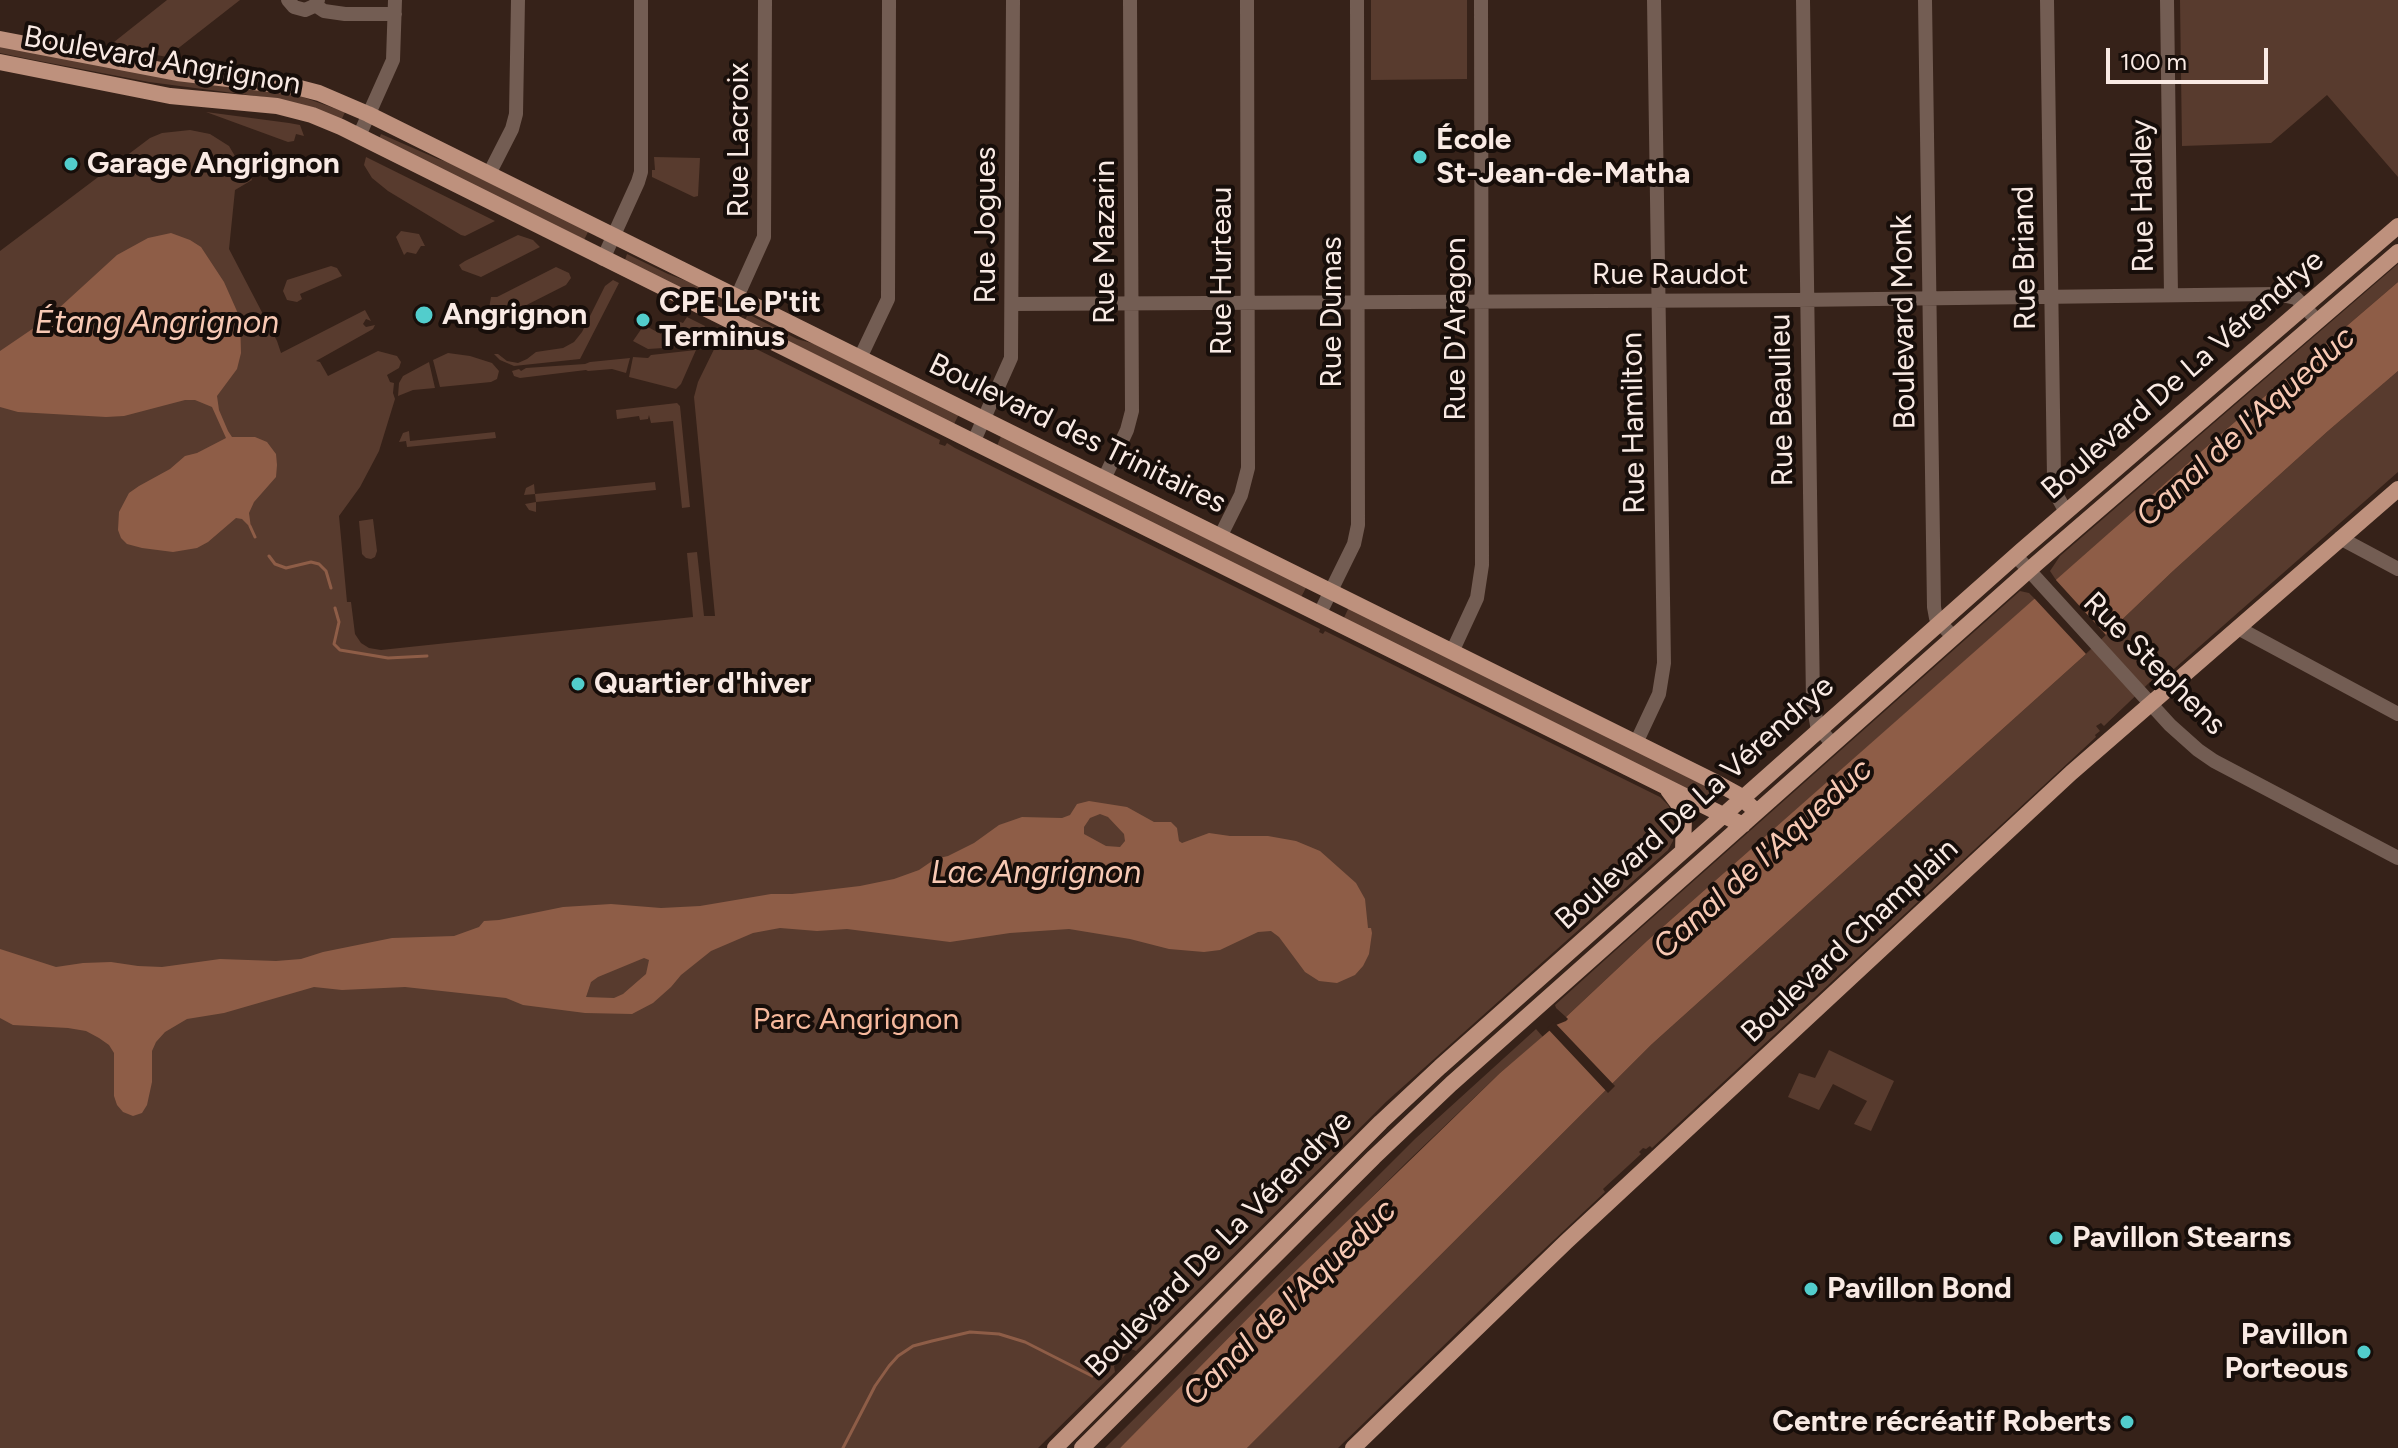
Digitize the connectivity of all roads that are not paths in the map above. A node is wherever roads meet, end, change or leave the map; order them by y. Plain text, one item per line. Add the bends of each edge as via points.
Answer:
1 (288, 0) edge
2 (518, 0) edge
3 (641, 0) edge
4 (765, 0) edge
5 (889, 0) edge
6 (1013, 0) edge
7 (1130, 0) edge
8 (1247, 0) edge
9 (1357, 0) edge
10 (1481, 0) edge
11 (1654, 0) edge
12 (1803, 0) edge
13 (1925, 0) edge
14 (2047, 0) edge
15 (2167, 0) edge
16 (317, 3) edge
17 (395, 7) edge
18 (0, 39) edge
19 (0, 62) edge
20 (368, 114) junction
21 (359, 136) junction
22 (489, 174) junction
23 (2398, 226) edge
24 (614, 236) junction
25 (2398, 252) edge
26 (603, 259) junction
27 (2171, 295) junction
28 (736, 296) junction
29 (2051, 297) junction
30 (1929, 299) junction
31 (1658, 300) junction
32 (1807, 300) junction
33 (1482, 302) junction
34 (1248, 303) junction
35 (1358, 303) junction
36 (1012, 304) junction
37 (1131, 304) junction
38 (2305, 307) junction
39 (723, 318) junction
40 (2318, 321) junction
41 (860, 358) junction
42 (984, 419) junction
43 (973, 443) junction
44 (1104, 479) junction
45 (2398, 489) edge
46 (2066, 512) junction
47 (1220, 537) junction
48 (2340, 538) junction
49 (2016, 556) junction
50 (2398, 569) edge
51 (2028, 571) junction
52 (1330, 592) junction
53 (1319, 615) junction
54 (1940, 623) junction
55 (2238, 628) junction
56 (1953, 637) junction
57 (1452, 652) junction
58 (2150, 703) junction
59 (2398, 714) edge
60 (1820, 730) junction
61 (1636, 743) junction
62 (1833, 745) junction
63 (1664, 786) junction
64 (1742, 799) junction
65 (1757, 812) junction
66 (1724, 815) junction
67 (1743, 825) junction
68 (1683, 851) junction
69 (2398, 858) edge
70 (1055, 1448) edge
71 (1082, 1448) edge
72 (1353, 1448) edge

1 - 16 street via 305,10
2 - 22 street via 516,114
3 - 24 street via 641,172
4 - 28 street, Rue Lacroix via 765,226
5 - 41 street via 888,299
6 - 36 street, Rue Jogues
7 - 37 street, Rue Mazarin
8 - 34 street, Rue Hurteau
9 - 35 street, Rue Dumas
10 - 33 street, Rue D'Aragon
11 - 31 street, Rue Hamilton
12 - 32 street, Rue Beaulieu
13 - 30 street, Boulevard Monk
14 - 29 street, Rue Briand
15 - 27 street, Rue Hadley
16 - 17 street via 324,11 345,14
17 - 20 street via 393,60
18 - 20 main road, Boulevard Angrignon via 177,73 296,87
19 - 21 main road, Boulevard Angrignon via 170,96 286,108
20 - 21 street
20 - 22 main road, Boulevard des Trinitaires
21 - 26 main road, Boulevard des Trinitaires
22 - 24 main road, Boulevard des Trinitaires
23 - 38 main road, Boulevard De La Vérendrye
24 - 26 street
24 - 28 main road, Boulevard des Trinitaires
25 - 40 main road, Boulevard De La Vérendrye
26 - 39 main road, Boulevard des Trinitaires
27 - 29 street, Rue Raudot
27 - 38 street, Rue Raudot via 2282,294
28 - 39 street, Rue Lacroix
28 - 41 main road, Boulevard des Trinitaires
29 - 30 street, Rue Raudot
29 - 46 street, Rue Briand via 2055,487
30 - 32 street, Rue Raudot
30 - 54 street, Boulevard Monk via 1934,607
31 - 32 street, Rue Raudot
31 - 33 street, Rue Raudot
31 - 61 street, Rue Hamilton via 1663,674
32 - 60 street, Rue Beaulieu via 1813,702
33 - 35 street, Rue Raudot
33 - 57 street, Rue D'Aragon via 1481,578
34 - 35 street, Rue Raudot
34 - 37 street, Rue Raudot
34 - 47 street, Rue Hurteau via 1248,468
35 - 52 street, Rue Dumas via 1358,525
36 - 37 street, Rue Raudot
36 - 42 street, Rue Jogues via 1011,358
37 - 44 street, Rue Mazarin via 1131,421
38 - 40 street, Rue Raudot
38 - 46 main road, Boulevard De La Vérendrye
39 - 43 main road, Boulevard des Trinitaires
40 - 51 main road, Boulevard De La Vérendrye
41 - 42 main road, Boulevard des Trinitaires
42 - 43 street, Rue Jogues
42 - 44 main road, Boulevard des Trinitaires
43 - 53 main road, Boulevard des Trinitaires
44 - 47 main road, Boulevard des Trinitaires
45 - 48 main road, Boulevard Champlain
46 - 49 main road, Boulevard De La Vérendrye
47 - 52 main road, Boulevard des Trinitaires
48 - 50 street
48 - 55 main road, Boulevard Champlain
49 - 51 street, Rue Stephens
49 - 54 main road, Boulevard De La Vérendrye
51 - 56 main road, Boulevard De La Vérendrye
51 - 58 street, Rue Stephens
52 - 53 street, Rue Dumas
52 - 57 main road, Boulevard des Trinitaires
53 - 63 main road, Boulevard des Trinitaires
54 - 56 street
54 - 60 main road, Boulevard De La Vérendrye
55 - 58 main road, Boulevard Champlain
55 - 59 street
56 - 62 main road, Boulevard De La Vérendrye
57 - 61 main road, Boulevard des Trinitaires
58 - 69 street, Rue Stephens via 2214,761
58 - 72 main road, Boulevard Champlain via 1566,1242
60 - 62 street
60 - 64 main road, Boulevard De La Vérendrye
61 - 64 main road, Boulevard des Trinitaires
62 - 65 main road, Boulevard De La Vérendrye
63 - 66 main road, Boulevard des Trinitaires
63 - 68 main road via 1684,817
64 - 65 main road, Boulevard des Trinitaires
64 - 66 main road, Boulevard De La Vérendrye
65 - 67 main road, Boulevard De La Vérendrye
66 - 67 main road, Boulevard des Trinitaires
66 - 68 main road, Boulevard De La Vérendrye
67 - 71 main road, Boulevard De La Vérendrye via 1412,1120
68 - 70 main road, Boulevard De La Vérendrye via 1381,1122

